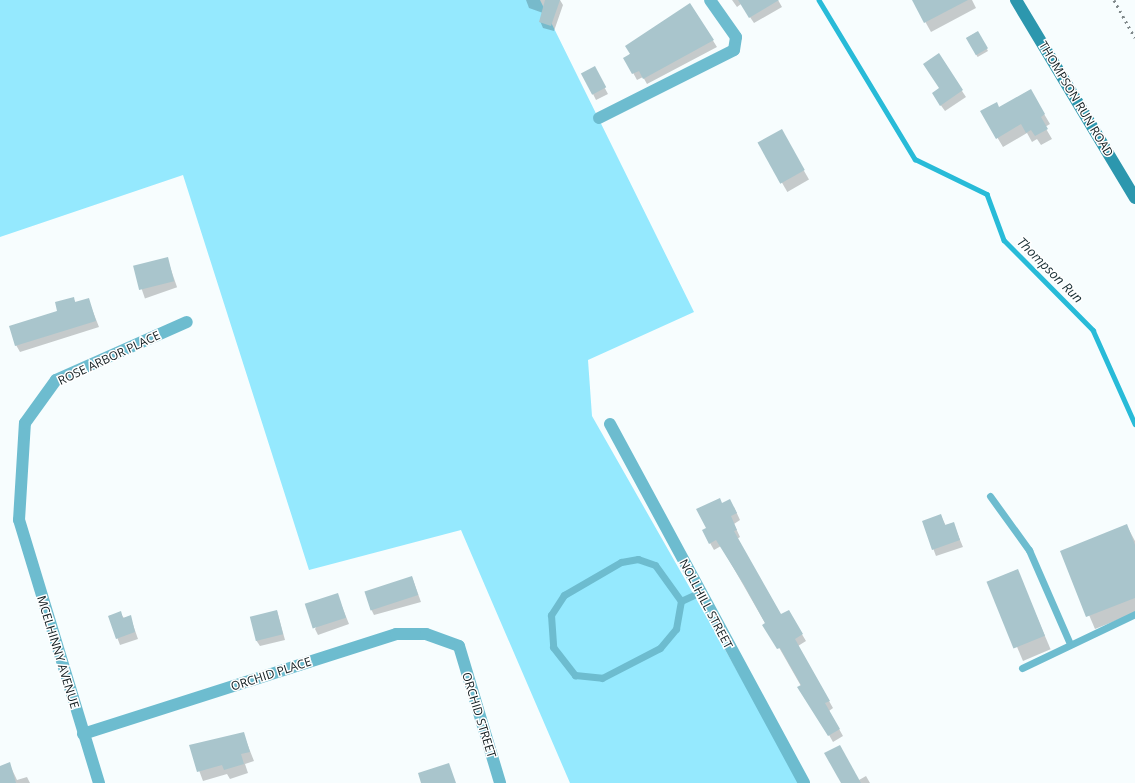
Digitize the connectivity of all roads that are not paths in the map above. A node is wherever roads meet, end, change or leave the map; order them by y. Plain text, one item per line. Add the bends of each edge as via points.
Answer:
1 (710, 0) edge
2 (1016, 0) edge
3 (599, 118) dead end
4 (1135, 198) edge
5 (187, 322) dead end
6 (610, 424) dead end
7 (990, 496) dead end
8 (19, 520) joint
9 (700, 592) junction
10 (681, 602) junction
11 (1135, 614) edge
12 (1070, 644) junction
13 (459, 646) joint
14 (1022, 668) dead end
15 (83, 734) junction
16 (99, 783) edge
17 (500, 783) edge
18 (804, 783) edge

1 - 3 street via 736,38 734,50
2 - 4 street, THOMPSON RUN ROAD
5 - 8 street, ROSE ARBOR PLACE via 56,380 25,423
6 - 9 street, NOLLHILL STREET
7 - 12 lane via 1029,550
8 - 15 street, MCELHINNY AVENUE
9 - 10 lane
9 - 18 street, NOLLHILL STREET
10 - 10 lane via 679,620 668,641 645,657 602,678 575,675 553,647 552,615 564,595 621,562 638,559 655,565
11 - 12 lane
12 - 14 lane
13 - 15 street, ORCHID PLACE via 426,634 396,634
13 - 17 street, ORCHID STREET
15 - 16 street, MCELHINNY AVENUE

